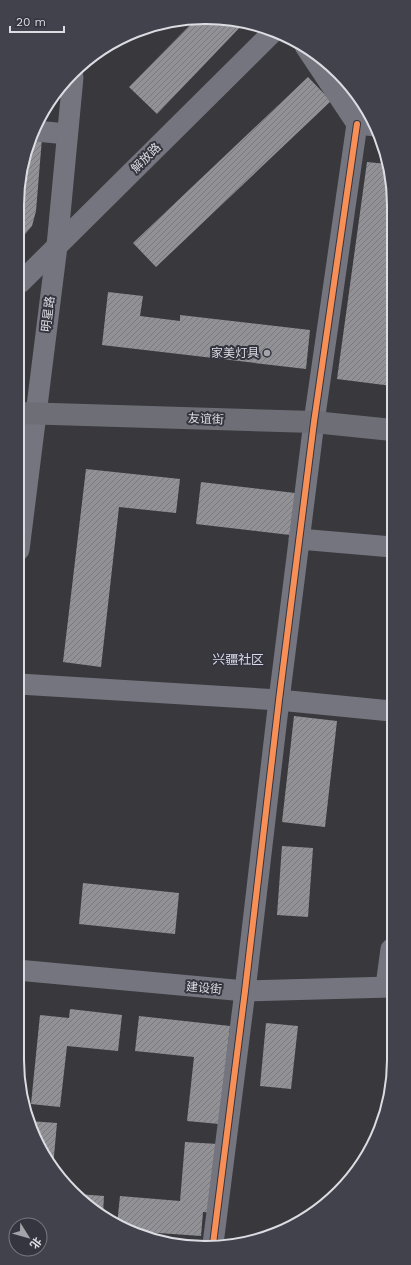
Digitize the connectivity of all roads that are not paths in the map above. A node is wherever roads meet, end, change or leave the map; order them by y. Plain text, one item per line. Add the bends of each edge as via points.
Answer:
1 (269, 36) edge
2 (319, 64) edge
3 (72, 82) edge
4 (366, 126) edge
5 (40, 132) edge
6 (67, 134) junction
7 (57, 246) junction
8 (24, 279) edge
9 (28, 413) edge
10 (314, 422) junction
11 (387, 429) edge
12 (24, 474) edge
13 (299, 539) junction
14 (387, 547) edge
15 (24, 684) edge
16 (279, 700) junction
17 (387, 711) edge
18 (24, 971) edge
19 (387, 986) edge
20 (245, 991) junction
21 (213, 1241) edge

1 - 7 street, 解放路
2 - 4 street
3 - 6 street, 明星路
4 - 10 street
5 - 6 street
6 - 7 street, 明星路
7 - 8 street, 解放路
7 - 9 street, 明星路
9 - 10 street, 友谊街
9 - 12 street, 明星路
10 - 11 street, 友谊街
10 - 13 street
13 - 14 street
13 - 16 street
15 - 16 street
16 - 17 street
16 - 20 street
18 - 20 street, 建设街
19 - 20 street, 建设街
20 - 21 street

